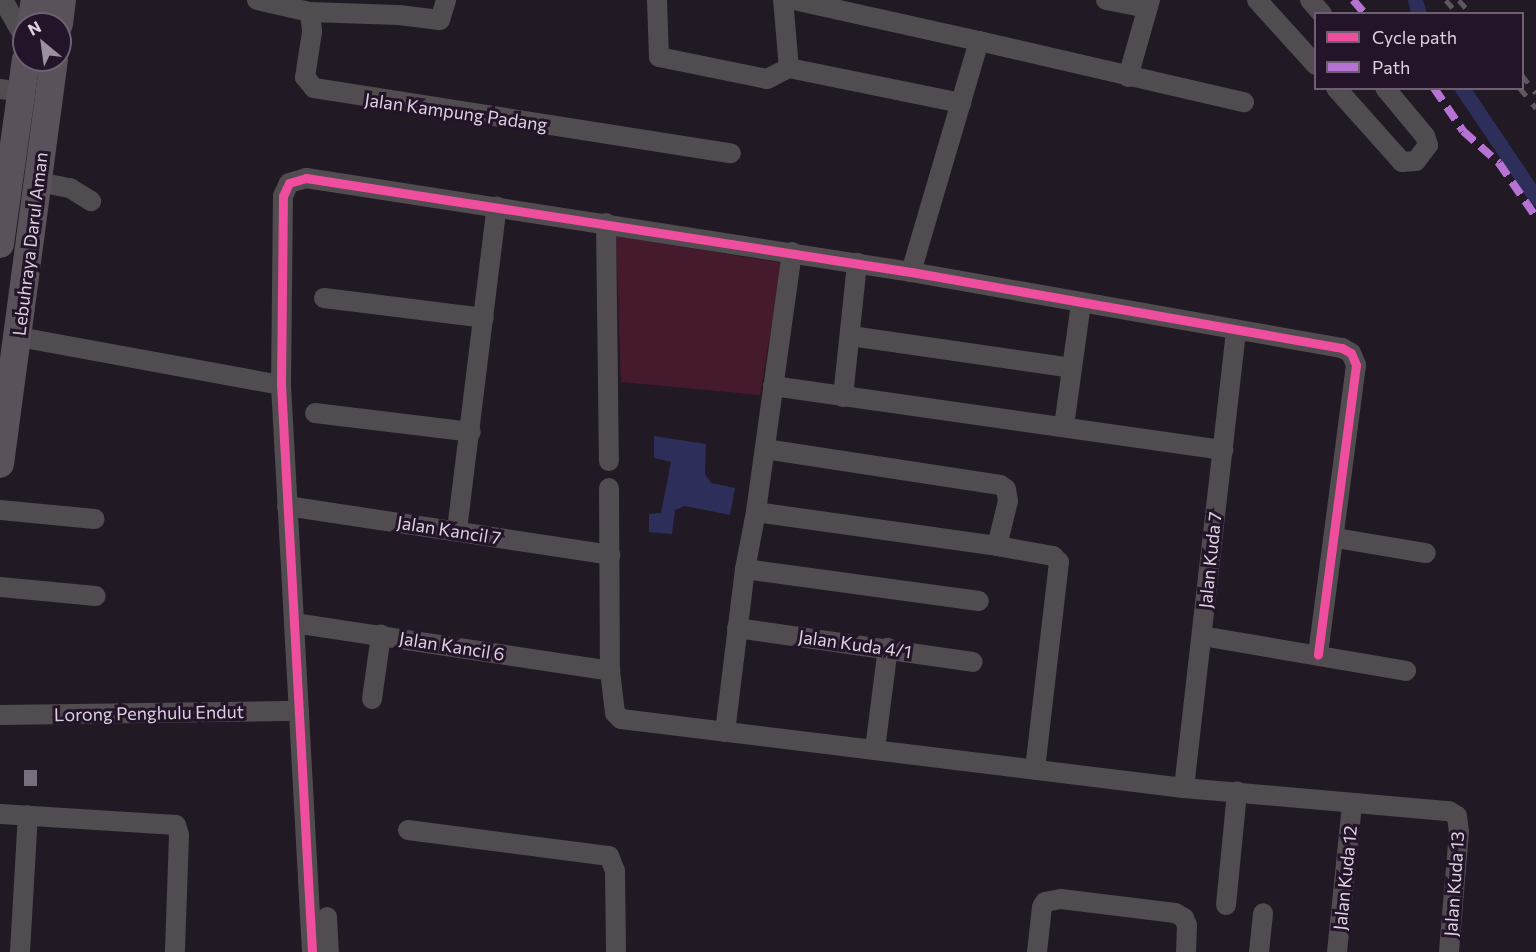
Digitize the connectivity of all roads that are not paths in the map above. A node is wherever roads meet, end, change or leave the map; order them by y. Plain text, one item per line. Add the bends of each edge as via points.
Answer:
1 (3, 0) edge
2 (257, 0) edge
3 (446, 0) edge
4 (657, 0) edge
5 (783, 0) edge
6 (794, 0) edge
7 (1106, 0) edge
8 (1257, 0) edge
9 (1310, 0) edge
10 (1149, 4) edge
11 (401, 7) edge
12 (310, 12) junction
13 (1320, 12) edge
14 (12, 16) edge
15 (979, 41) junction
16 (1314, 63) edge
17 (789, 68) junction
18 (20, 72) edge
19 (53, 72) edge
20 (1128, 77) junction
21 (1338, 90) edge
22 (1387, 90) edge
23 (11, 91) edge
24 (1244, 102) dead end
25 (961, 104) junction
26 (731, 153) dead end
27 (39, 182) junction
28 (92, 201) dead end
29 (497, 206) junction
30 (606, 223) junction
31 (0, 238) edge
32 (792, 252) junction
33 (857, 263) junction
34 (911, 272) junction
35 (324, 298) dead end
36 (1081, 303) junction
37 (484, 318) junction
38 (1236, 332) junction
39 (851, 336) junction
40 (19, 337) junction
41 (1072, 368) junction
42 (281, 385) junction
43 (773, 386) junction
44 (843, 397) junction
45 (315, 413) dead end
46 (1064, 426) junction
47 (471, 432) junction
48 (765, 449) junction
49 (1223, 450) junction
50 (609, 461) dead end
51 (0, 464) edge
52 (609, 488) dead end
53 (287, 506) junction
54 (0, 510) edge
55 (756, 512) junction
56 (95, 519) dead end
57 (457, 531) junction
58 (1336, 538) junction
59 (997, 546) junction
60 (1425, 553) dead end
61 (610, 555) junction
62 (745, 568) junction
63 (0, 587) edge
64 (96, 596) dead end
65 (979, 601) dead end
66 (294, 623) junction
67 (737, 628) junction
68 (381, 635) junction
69 (1202, 636) junction
70 (888, 648) junction
71 (1318, 655) junction
72 (973, 662) dead end
73 (610, 671) junction
74 (1406, 671) dead end
75 (372, 699) dead end
76 (299, 711) junction
77 (0, 715) edge
78 (725, 732) junction
79 (875, 749) junction
80 (1035, 770) junction
81 (1184, 788) junction
82 (1237, 792) junction
83 (1352, 804) junction
84 (0, 814) edge
85 (28, 815) junction
86 (408, 830) dead end
87 (1226, 905) dead end
88 (1263, 913) dead end
89 (327, 917) dead end
90 (20, 952) edge
91 (175, 952) edge
92 (312, 952) edge
93 (329, 952) edge
94 (616, 952) edge
95 (1037, 952) edge
96 (1186, 952) edge
97 (1259, 952) edge
98 (1337, 952) edge
99 (1449, 952) edge

1 - 14 street
2 - 12 street
3 - 11 street via 440,20
4 - 17 street via 659,57 767,79
5 - 17 street
6 - 15 street
7 - 10 street
8 - 16 street
9 - 13 street
10 - 20 street
11 - 12 street
12 - 26 street, Jalan Kampung Padang via 312,32 305,77 314,88
15 - 20 street
15 - 25 street
17 - 25 street
18 - 23 highway, Lebuhraya Darul Aman
19 - 27 highway, Lebuhraya Darul Aman
20 - 24 street
21 - 22 street via 1402,162 1416,161 1428,145 1425,136
23 - 31 highway, Lebuhraya Darul Aman
25 - 34 street
27 - 28 street via 70,188
27 - 40 highway, Lebuhraya Darul Aman
29 - 30 street
29 - 37 street
29 - 42 street via 306,178 289,183 281,214
30 - 32 street
30 - 50 street
32 - 33 street
32 - 43 street
33 - 34 street
33 - 39 street
34 - 36 street
35 - 37 street
36 - 38 street
36 - 41 street
37 - 47 street
38 - 49 street, Jalan Kuda 7
38 - 58 street via 1351,352 1356,365
39 - 41 street
39 - 44 street
40 - 42 street
40 - 51 highway, Lebuhraya Darul Aman
41 - 46 street
42 - 53 street
43 - 44 street
43 - 48 street
44 - 46 street
45 - 47 street
46 - 49 street
47 - 57 street
48 - 55 street
48 - 59 street via 1000,484 1006,489 1008,501
49 - 69 street, Jalan Kuda 7
52 - 61 street
53 - 57 street, Jalan Kancil 7
53 - 66 street
54 - 56 street
55 - 59 street
55 - 62 street
57 - 61 street, Jalan Kancil 7
58 - 60 street
58 - 71 street
59 - 80 street via 1053,556 1061,570
61 - 73 street
62 - 65 street
62 - 67 street
63 - 64 street
66 - 68 street, Jalan Kancil 6
66 - 76 street
67 - 70 street, Jalan Kuda 4/1
67 - 78 street
68 - 73 street, Jalan Kancil 6
68 - 75 street
69 - 71 street
69 - 81 street, Jalan Kuda 7
70 - 72 street, Jalan Kuda 4/1
70 - 79 street
71 - 74 street
73 - 78 street via 615,713 621,719
76 - 77 street, Lorong Penghulu Endut
76 - 92 street
78 - 79 street
79 - 80 street
80 - 81 street
81 - 82 street
82 - 83 street
82 - 87 street
83 - 98 street, Jalan Kuda 12
83 - 99 street, Jalan Kuda 13 via 1438,810 1457,816
84 - 85 street
85 - 90 street
85 - 91 street via 176,825 180,835
86 - 94 street via 609,856 615,871
88 - 97 street
89 - 93 street
95 - 96 street via 1042,907 1045,902 1061,899 1175,913 1187,925

